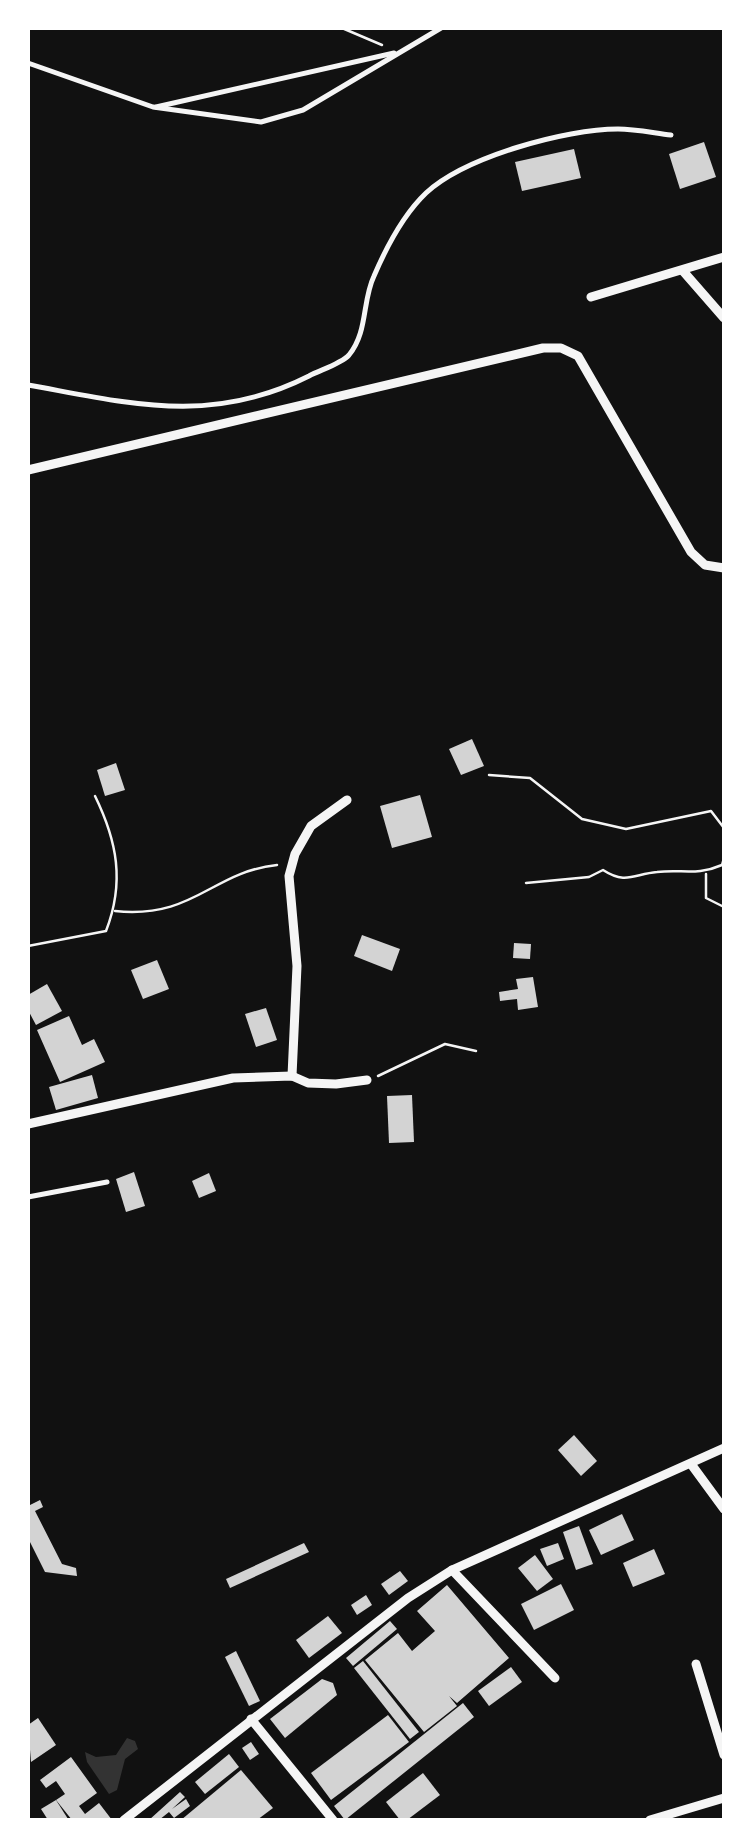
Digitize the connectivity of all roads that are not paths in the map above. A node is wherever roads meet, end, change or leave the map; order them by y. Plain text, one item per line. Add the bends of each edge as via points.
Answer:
1 (440, 28) edge
2 (398, 52) junction
3 (28, 63) edge
4 (153, 107) junction
5 (671, 135) dead end
6 (724, 257) edge
7 (683, 271) junction
8 (591, 297) dead end
9 (724, 318) edge
10 (28, 385) edge
11 (28, 470) edge
12 (724, 568) edge
13 (347, 800) dead end
14 (292, 1076) junction
15 (367, 1080) road end
16 (28, 1124) edge
17 (107, 1182) dead end
18 (28, 1197) edge
19 (724, 1448) edge
20 (691, 1464) junction
21 (724, 1509) edge
22 (452, 1570) junction
23 (696, 1664) dead end
24 (555, 1678) dead end
25 (251, 1719) junction
26 (724, 1755) edge
27 (724, 1798) edge
28 (680, 1816) edge
29 (124, 1820) edge
30 (332, 1820) edge
31 (651, 1820) edge

1 - 2 lane
2 - 4 lane
2 - 4 lane via 282,119
3 - 4 lane
5 - 10 lane via 618,129 572,134 446,177 411,209 372,279 366,319 348,356 299,381 223,405 152,409
6 - 7 street
7 - 8 street
7 - 9 street
11 - 12 street via 560,348 578,356 691,552 706,565
13 - 14 street via 312,826 291,867 297,966
14 - 15 street via 308,1083
14 - 16 street via 233,1078
17 - 18 lane
19 - 20 street
20 - 21 street
20 - 22 street
22 - 24 street
22 - 25 street
23 - 26 street
25 - 29 street
25 - 30 street
27 - 28 street
28 - 31 street

